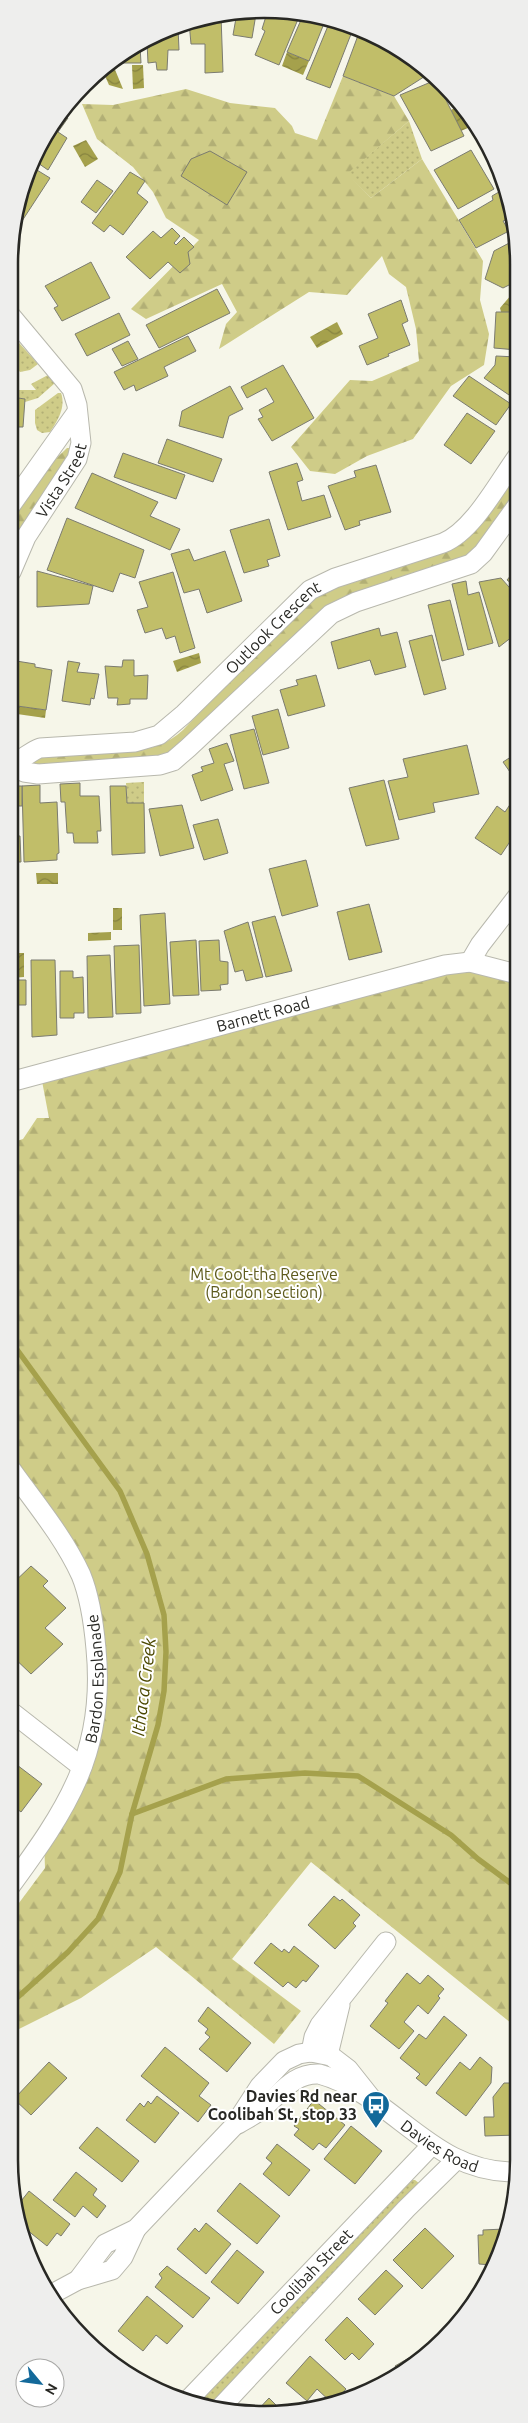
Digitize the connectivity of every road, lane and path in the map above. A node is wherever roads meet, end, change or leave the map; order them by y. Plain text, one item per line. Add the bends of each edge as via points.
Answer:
1 (17, 323) edge
2 (78, 412) junction
3 (510, 467) edge
4 (17, 497) edge
5 (510, 516) edge
6 (17, 558) edge
7 (17, 760) edge
8 (17, 767) edge
9 (510, 906) edge
10 (470, 962) junction
11 (510, 972) edge
12 (17, 1080) edge
13 (17, 1478) edge
14 (17, 1716) edge
15 (82, 1767) junction
16 (17, 1877) edge
17 (386, 1942) dead end
18 (320, 2053) junction
19 (371, 2098) junction
20 (234, 2126) junction
21 (431, 2146) junction
22 (456, 2160) junction
23 (510, 2172) edge
24 (56, 2292) edge
25 (193, 2395) edge
26 (226, 2402) edge

1 - 2 street, Vista Street via 69,384
2 - 4 street, Vista Street
2 - 6 street, Vista Street via 79,453 26,537
3 - 7 street, Outlook Crescent via 467,526 456,536 335,578 310,590 159,735 135,742 40,748
5 - 8 street, Outlook Crescent via 483,553 467,567 356,602 326,617 173,760 152,766 38,774 24,772
9 - 10 street
10 - 11 street, Barnett Road
10 - 12 street, Barnett Road via 445,965
13 - 15 street, Bardon Esplanade via 61,1538 81,1577 95,1632 98,1673 94,1727
14 - 15 street
15 - 16 street, Bardon Esplanade via 62,1812
17 - 18 street via 316,2031
18 - 19 street, Davies Road via 348,2069
18 - 20 street via 299,2054 284,2061 260,2086
19 - 20 street, Davies Road via 322,2075 310,2074 291,2082 263,2109
19 - 21 street, Davies Road
20 - 24 street via 136,2229 123,2258 112,2270 78,2280
21 - 22 street, Davies Road
21 - 25 street, Coolibah Street
22 - 23 street, Davies Road via 486,2170
22 - 26 street, Coolibah Street via 406,2209

